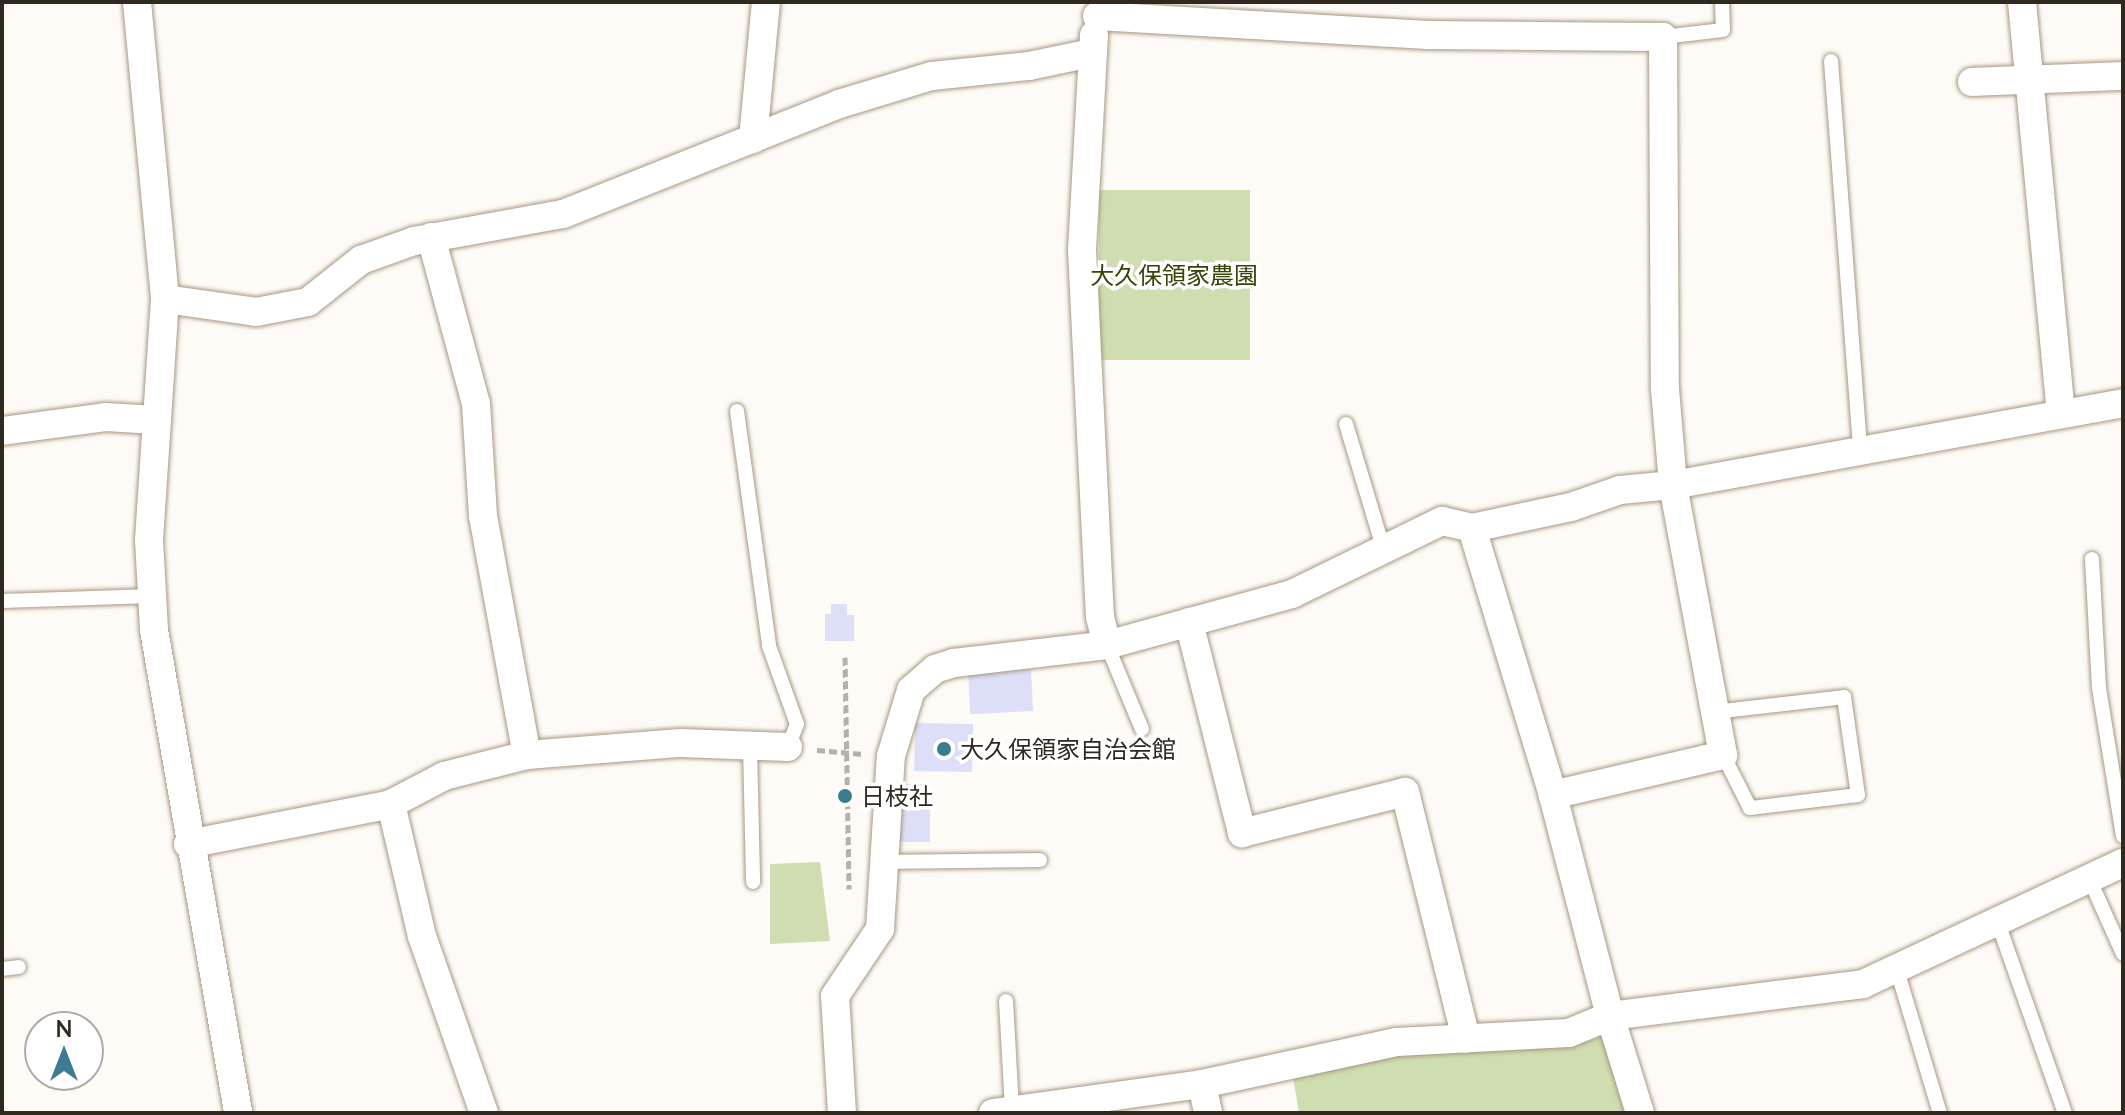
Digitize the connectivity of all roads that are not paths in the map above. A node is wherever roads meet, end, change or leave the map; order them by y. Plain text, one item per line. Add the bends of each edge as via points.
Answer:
1 (137, 2) edge
2 (766, 2) edge
3 (1722, 2) edge
4 (2022, 2) edge
5 (1098, 9) edge
6 (1663, 37) junction
7 (1091, 53) junction
8 (1831, 61) dead end
9 (2123, 76) edge
10 (2030, 79) junction
11 (1972, 82) dead end
12 (753, 139) junction
13 (431, 237) junction
14 (165, 299) junction
15 (2123, 403) edge
16 (737, 411) dead end
17 (2061, 414) junction
18 (157, 420) junction
19 (1346, 424) dead end
20 (2, 431) edge
21 (1860, 451) junction
22 (1673, 485) junction
23 (1472, 528) junction
24 (1383, 547) junction
25 (2092, 559) dead end
26 (153, 596) junction
27 (2, 601) edge
28 (1189, 622) junction
29 (1107, 645) junction
30 (1715, 712) junction
31 (1142, 729) dead end
32 (750, 746) junction
33 (788, 747) joint
34 (527, 755) junction
35 (1723, 755) junction
36 (1553, 795) junction
37 (391, 804) junction
38 (2123, 836) edge
39 (188, 844) junction
40 (1040, 860) dead end
41 (885, 862) junction
42 (2123, 863) edge
43 (2089, 878) junction
44 (753, 882) dead end
45 (1998, 923) junction
46 (2123, 954) edge
47 (19, 967) dead end
48 (2, 969) edge
49 (1897, 970) junction
50 (1006, 1001) dead end
51 (1610, 1016) junction
52 (1466, 1039) junction
53 (1202, 1084) junction
54 (1067, 1108) edge
55 (1002, 1112) edge
56 (238, 1113) edge
57 (484, 1113) edge
58 (842, 1113) edge
59 (1208, 1113) edge
60 (1640, 1113) edge
61 (1940, 1113) edge
62 (2065, 1113) edge

1 - 14 street
2 - 12 street
3 - 6 lane via 1723,30
4 - 10 street
5 - 6 street via 1427,35
5 - 7 street
6 - 22 street via 1665,389
7 - 12 street via 932,76 839,104
7 - 29 street via 1082,250 1100,617
8 - 21 lane
9 - 10 street
10 - 11 street
10 - 17 street
12 - 13 street via 563,214
13 - 14 street via 361,260 308,302 256,312
13 - 34 street via 476,404 483,516
14 - 18 street
15 - 17 street
16 - 33 lane via 769,646 797,724
17 - 21 street
18 - 20 street via 105,417
18 - 26 street via 149,540
19 - 24 lane
21 - 22 street
22 - 23 street via 1620,490 1571,507
22 - 30 street
23 - 24 street via 1442,521
23 - 36 street
24 - 28 street via 1292,594
25 - 38 lane via 2099,688
26 - 27 lane
26 - 39 street
28 - 29 street
28 - 52 street via 1242,833 1405,792
29 - 31 lane
29 - 41 street via 935,669 911,690 891,756
30 - 35 street
30 - 35 lane via 1844,697 1858,795 1750,808
32 - 33 street
32 - 34 street via 681,743
32 - 44 lane
34 - 37 street via 444,776
35 - 36 street
36 - 51 street
37 - 39 street
37 - 57 street via 422,936
39 - 56 street
40 - 41 lane
41 - 58 street via 880,929 835,996
42 - 43 street
43 - 45 street
43 - 46 lane
45 - 49 street
45 - 62 lane
47 - 48 lane
49 - 51 street via 1863,984
49 - 61 lane
50 - 55 lane
51 - 52 street via 1569,1033
51 - 60 street
52 - 53 street via 1397,1042
53 - 54 street
53 - 59 street
54 - 55 street

